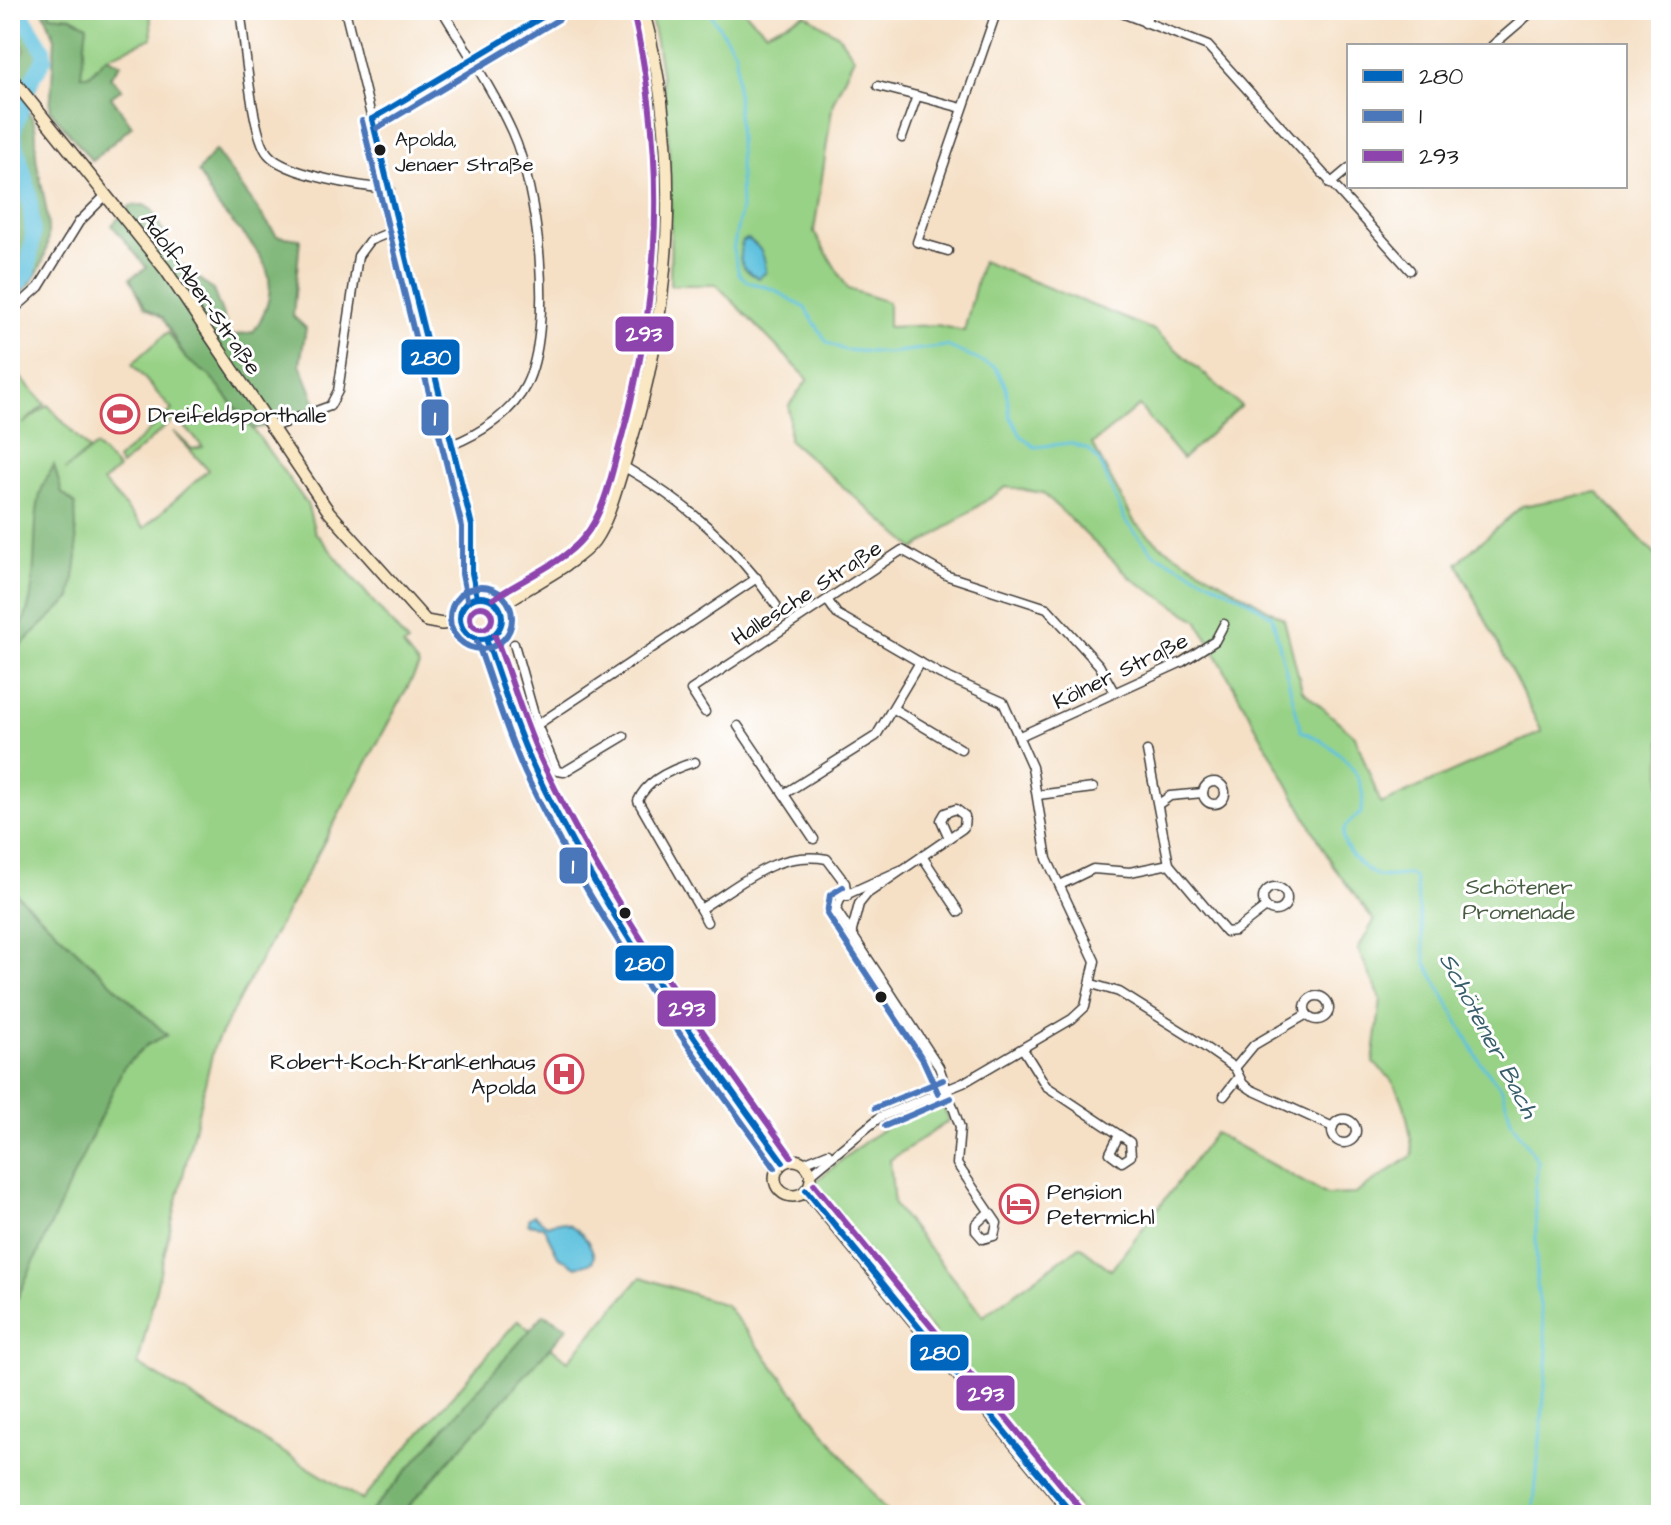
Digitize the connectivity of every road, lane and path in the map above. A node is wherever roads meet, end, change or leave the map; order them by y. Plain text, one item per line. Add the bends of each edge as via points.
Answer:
1 (240, 10) edge
2 (345, 10) edge
3 (442, 10) edge
4 (554, 10) edge
5 (643, 10) edge
6 (997, 10) edge
7 (1114, 10) edge
8 (1150, 10) edge
9 (1534, 10) edge
10 (1145, 23) junction
11 (1494, 44) edge
12 (472, 61) junction
13 (10, 76) edge
14 (878, 86) dead end
15 (917, 96) junction
16 (962, 108) junction
17 (372, 119) junction
18 (902, 138) dead end
19 (1347, 170) edge
20 (1330, 184) junction
21 (390, 189) junction
22 (106, 195) junction
23 (398, 229) junction
24 (948, 251) dead end
25 (1410, 270) dead end
26 (10, 313) edge
27 (270, 428) junction
28 (451, 445) junction
29 (623, 466) junction
30 (757, 578) junction
31 (477, 597) junction
32 (828, 601) junction
33 (776, 605) dead end
34 (499, 607) junction
35 (460, 621) junction
36 (1224, 624) dead end
37 (486, 639) junction
38 (514, 644) dead end
39 (920, 662) junction
40 (1114, 692) junction
41 (894, 709) junction
42 (705, 712) dead end
43 (537, 725) junction
44 (738, 726) dead end
45 (624, 736) dead end
46 (1020, 736) junction
47 (961, 749) dead end
48 (1147, 751) dead end
49 (695, 762) dead end
50 (1093, 788) dead end
51 (1203, 793) dead end
52 (784, 794) junction
53 (1038, 795) junction
54 (1159, 804) junction
55 (949, 838) dead end
56 (814, 839) dead end
57 (922, 856) junction
58 (1169, 864) junction
59 (901, 870) junction
60 (1060, 885) junction
61 (847, 896) junction
62 (859, 904) junction
63 (1266, 907) dead end
64 (700, 909) junction
65 (959, 912) dead end
66 (707, 922) dead end
67 (852, 931) junction
68 (1092, 984) junction
69 (1307, 1014) dead end
70 (1023, 1049) junction
71 (1235, 1068) junction
72 (1238, 1078) junction
73 (947, 1089) junction
74 (1224, 1096) dead end
75 (1333, 1127) dead end
76 (1119, 1135) dead end
77 (836, 1149) junction
78 (783, 1162) junction
79 (803, 1163) junction
80 (811, 1174) junction
81 (806, 1190) junction
82 (989, 1212) dead end
83 (1073, 1515) edge

1 - 21 street via 265,152 284,168
2 - 17 street
3 - 12 street
4 - 12 street
5 - 29 main road via 666,147 666,255 648,381
6 - 16 street
7 - 10 street
8 - 10 street
9 - 11 street
10 - 20 street via 1208,46
12 - 17 street
12 - 28 street via 513,134 524,165 536,217 540,319 524,388 492,423
13 - 22 main road, Adolf-Aber-Straße
14 - 15 street
15 - 16 street
15 - 18 street
16 - 24 street via 917,242
17 - 21 street
19 - 20 street
20 - 25 street
21 - 23 street
22 - 26 street via 82,218 39,287
22 - 27 main road, Adolf-Aber-Straße via 165,269
23 - 27 street via 369,241 358,256 338,391 330,406
23 - 28 street
27 - 35 main road, Adolf-Aber-Straße via 329,512 414,609 426,621
28 - 31 street via 472,526
29 - 30 street via 702,519
29 - 34 main road via 592,543
30 - 33 street
30 - 43 street
31 - 34 main road
31 - 35 main road via 465,604
32 - 39 street via 837,614
32 - 40 street, Hallesche Straße via 902,550 948,576 1047,608 1099,665
32 - 42 street, Hallesche Straße via 691,690
34 - 37 main road via 501,626
35 - 37 main road via 469,636
36 - 40 street, Kölner Straße via 1208,647
37 - 78 main road via 518,729 575,847 716,1069
38 - 43 street
39 - 41 street
39 - 46 street via 1003,702
40 - 46 street, Kölner Straße
41 - 47 street
41 - 52 street via 876,736
43 - 45 street via 552,764 564,772
44 - 52 street
46 - 53 street
48 - 54 street
49 - 64 street via 646,787 638,801
50 - 53 street
51 - 54 street via 1170,796
52 - 56 street
53 - 60 street via 1042,844
54 - 58 street
55 - 57 street
57 - 59 street
57 - 65 street
58 - 60 street via 1130,872 1093,869
58 - 63 street via 1226,932
59 - 61 street
59 - 62 street
60 - 68 street via 1090,945 1095,961
61 - 62 street
61 - 64 street via 835,866 814,857 770,863
61 - 67 street via 835,906
62 - 67 street
64 - 66 street
67 - 73 street via 932,1055
68 - 70 street via 1085,1007
68 - 71 street via 1119,992
69 - 71 street via 1254,1045
70 - 73 street
70 - 76 street via 1046,1086
71 - 72 street
72 - 74 street
72 - 75 street
73 - 77 street via 880,1117
73 - 82 street via 960,1127 957,1164
77 - 79 street
77 - 80 street
78 - 79 main road
78 - 81 main road via 774,1178 780,1191 793,1196
79 - 80 main road
80 - 81 main road
81 - 83 main road

